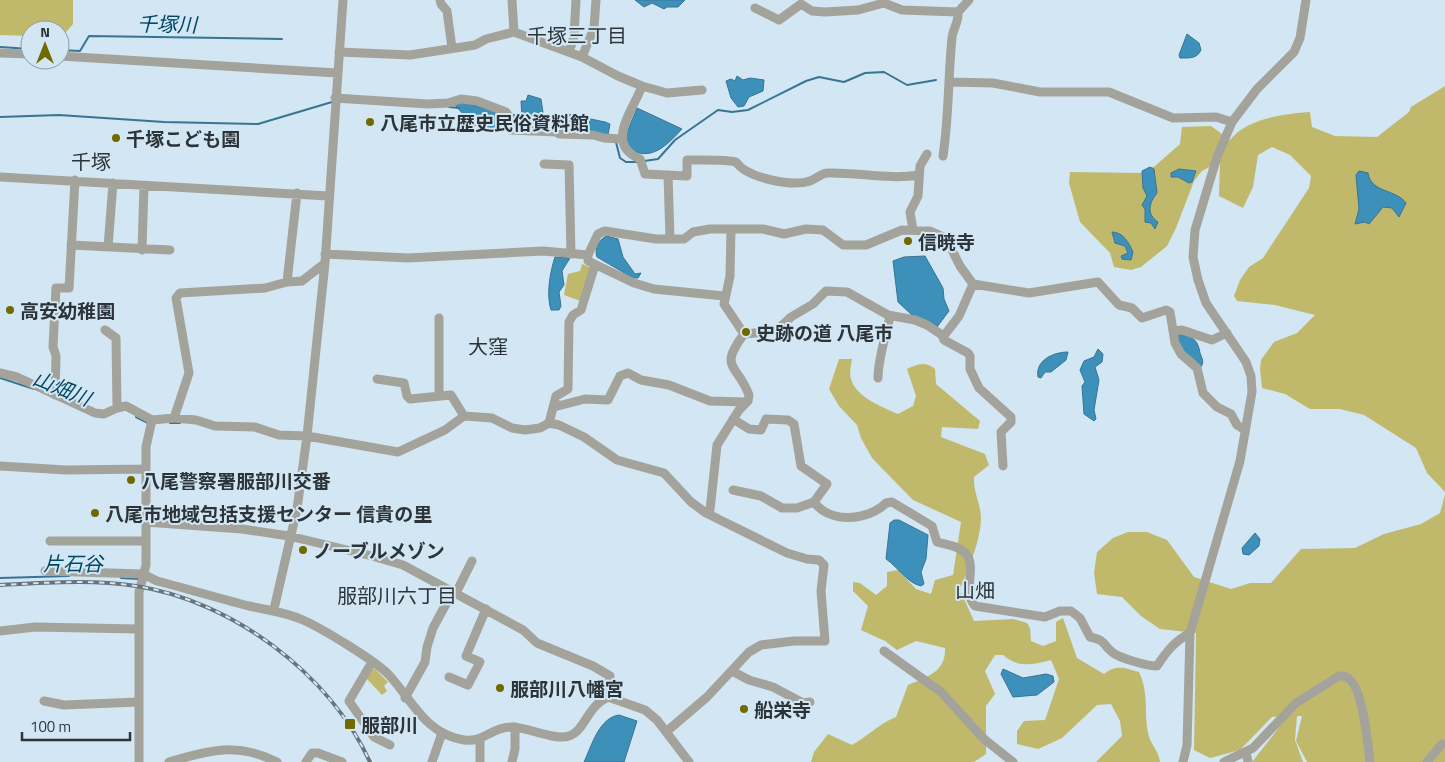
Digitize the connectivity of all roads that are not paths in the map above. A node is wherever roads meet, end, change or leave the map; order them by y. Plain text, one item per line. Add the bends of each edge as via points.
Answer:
1 (344, 0) edge
2 (440, 0) edge
3 (512, 0) edge
4 (576, 0) edge
5 (596, 0) edge
6 (969, 0) edge
7 (1306, 0) edge
8 (755, 8) dead end
9 (958, 12) junction
10 (575, 28) junction
11 (514, 32) junction
12 (592, 32) junction
13 (452, 48) junction
14 (0, 52) edge
15 (339, 52) junction
16 (569, 52) junction
17 (20, 53) edge
18 (70, 57) edge
19 (582, 57) junction
20 (337, 73) junction
21 (950, 82) junction
22 (642, 86) junction
23 (702, 90) dead end
24 (335, 101) junction
25 (1232, 122) junction
26 (622, 139) junction
27 (927, 154) dead end
28 (943, 156) dead end
29 (544, 164) dead end
30 (668, 175) junction
31 (918, 175) junction
32 (0, 177) edge
33 (75, 180) junction
34 (113, 183) junction
35 (144, 186) junction
36 (296, 193) junction
37 (328, 196) junction
38 (732, 230) junction
39 (913, 230) junction
40 (670, 239) junction
41 (70, 245) junction
42 (108, 247) junction
43 (142, 250) junction
44 (170, 250) dead end
45 (571, 254) junction
46 (588, 255) junction
47 (324, 259) junction
48 (595, 264) junction
49 (287, 282) junction
50 (973, 284) junction
51 (724, 296) junction
52 (890, 316) junction
53 (439, 318) dead end
54 (105, 330) dead end
55 (1174, 331) junction
56 (1227, 332) junction
57 (744, 334) junction
58 (943, 337) junction
59 (0, 373) edge
60 (878, 378) dead end
61 (377, 379) dead end
62 (55, 395) junction
63 (439, 396) junction
64 (746, 402) junction
65 (554, 407) junction
66 (117, 408) junction
67 (464, 416) junction
68 (174, 418) junction
69 (733, 419) junction
70 (152, 420) junction
71 (549, 423) junction
72 (1245, 430) junction
73 (307, 436) junction
74 (0, 466) edge
75 (1003, 466) dead end
76 (146, 469) junction
77 (733, 490) dead end
78 (814, 502) junction
79 (706, 513) junction
80 (145, 522) junction
81 (289, 536) junction
82 (50, 541) dead end
83 (145, 541) junction
84 (472, 561) dead end
85 (44, 571) dead end
86 (143, 574) junction
87 (455, 592) junction
88 (274, 610) junction
89 (486, 610) junction
90 (138, 629) junction
91 (0, 631) edge
92 (1190, 633) junction
93 (884, 651) dead end
94 (372, 662) junction
95 (732, 671) junction
96 (449, 677) dead end
97 (608, 697) junction
98 (405, 698) junction
99 (44, 701) dead end
100 (139, 702) junction
101 (810, 702) dead end
102 (515, 727) junction
103 (666, 732) junction
104 (442, 733) junction
105 (480, 739) junction
106 (1442, 744) dead end
107 (390, 745) dead end
108 (1246, 752) junction
109 (139, 762) edge
110 (169, 762) edge
111 (277, 762) edge
112 (306, 762) edge
113 (342, 762) edge
114 (432, 762) edge
115 (480, 762) edge
116 (512, 762) edge
117 (689, 762) edge
118 (1013, 762) edge
119 (1183, 762) edge
120 (1224, 762) edge
121 (1248, 762) edge
122 (1370, 762) edge
123 (1427, 762) edge

1 - 15 street
2 - 13 street via 447,12
3 - 11 street
4 - 10 street
5 - 12 street
6 - 9 street
7 - 25 street via 1300,38 1294,52 1257,89
8 - 9 street via 779,20 801,4 812,11 825,12 858,10 884,3 902,10
9 - 21 street via 959,20 952,35
10 - 12 street
10 - 16 street
11 - 13 street via 486,39 475,46
11 - 16 street
12 - 19 street
13 - 15 street via 410,55
14 - 17 street
15 - 20 street
16 - 19 street
18 - 20 street
19 - 22 street
20 - 24 street
21 - 25 street via 993,83 1040,92 1108,92 1173,118 1216,118
21 - 28 street
22 - 23 street via 667,93
22 - 26 street via 624,126
24 - 26 street via 428,104 476,100 506,112 511,130
24 - 37 street
25 - 56 street via 1217,157 1198,221 1193,257 1206,304
26 - 30 street via 628,154 640,159 645,174
27 - 31 street
29 - 45 street via 569,165
30 - 31 street via 687,176 687,160 730,160 741,169 789,184 809,181 824,173 881,174 903,178
30 - 40 street
31 - 39 street via 918,196 910,212
32 - 33 street
33 - 34 street
33 - 41 street
34 - 35 street
34 - 42 street
35 - 36 street
35 - 43 street
36 - 37 street
36 - 49 street
37 - 47 street
38 - 39 street via 763,229 784,234 806,229 823,230 843,245 866,245 902,230
38 - 40 street via 710,229 693,232 684,239
38 - 51 street via 730,276
39 - 50 street via 930,231 946,238
40 - 46 street via 606,232 598,234
41 - 42 street
41 - 62 street via 69,288 56,288
42 - 43 street
43 - 44 street
45 - 46 street
45 - 47 street via 543,251
46 - 48 street via 588,261
47 - 49 street via 302,281
47 - 73 street
48 - 51 street via 654,289
48 - 65 street via 581,310 569,322 568,389 556,396
49 - 68 street via 241,291 180,293 176,298 189,374
50 - 55 street via 1029,293 1098,282 1121,307 1132,308 1142,318 1166,310 1170,312
50 - 58 street via 958,316
51 - 57 street via 724,304
52 - 57 street via 847,292 826,291 776,331
52 - 58 street via 916,320
52 - 60 street
53 - 63 street
54 - 66 street via 116,338
55 - 56 street via 1182,330 1212,340
55 - 72 street via 1175,343 1181,354 1197,368 1208,400 1232,414 1237,425
56 - 72 street via 1251,376 1252,392
57 - 64 street via 732,351 730,364 749,394
58 - 75 street via 968,353 970,369 979,388 1011,416 1011,422 1002,427 1001,432
59 - 62 street via 17,377
61 - 63 street via 404,383 410,399
62 - 66 street via 95,413 104,414
63 - 67 street via 454,397
64 - 65 street via 710,401 628,373 620,376 608,400 585,399
64 - 69 street
65 - 71 street
66 - 70 street via 126,406
67 - 71 street via 492,418 512,428 525,430
67 - 73 street via 445,430 398,452
68 - 70 street
68 - 73 street via 215,426 254,427 279,435
69 - 78 street via 749,429 761,430 766,419 788,420 794,424 801,466 827,484
69 - 79 street via 717,445 710,510
70 - 76 street via 146,447
71 - 79 street via 584,437 617,460 664,473
72 - 92 street via 1240,461
73 - 81 street via 297,508
74 - 76 street via 66,470
76 - 80 street
77 - 78 street via 761,496 782,508 797,508
78 - 92 street via 820,510 833,517 862,516 879,511 886,503 892,502 932,526 937,542 959,548 968,555 971,566 968,592 975,606 1044,617 1071,610 1080,618 1090,636 1103,640 1112,652 1148,666 1157,666 1168,649
79 - 95 street via 786,553 819,560 824,565 821,590 825,641 761,645
80 - 81 street
80 - 83 street
81 - 87 street via 403,565
81 - 88 street
82 - 83 street
83 - 86 street
84 - 87 street
85 - 86 street
86 - 88 street via 218,598
86 - 90 street
87 - 89 street
87 - 98 street via 434,628 425,662
88 - 94 street via 304,620
89 - 96 street via 466,656 480,662 468,685
89 - 97 street via 523,630 537,643 594,666 610,676
90 - 91 street via 35,627
90 - 100 street
92 - 119 street via 1187,745
93 - 118 street via 941,692 984,740
94 - 98 street via 389,675
94 - 107 street via 349,701 374,736
95 - 101 street via 802,703
95 - 103 street
97 - 102 street via 594,705 576,733 567,737
97 - 103 street via 645,710
98 - 104 street via 421,717
99 - 100 street via 64,705
100 - 109 street
102 - 105 street via 495,730
102 - 116 street
103 - 117 street
104 - 105 street via 462,740
104 - 114 street
105 - 115 street
106 - 123 street
108 - 120 street
108 - 121 street
108 - 122 street via 1296,703 1332,680 1346,676 1356,689 1361,705
110 - 111 street via 214,750 232,749 252,751
112 - 113 street via 312,753 318,752

